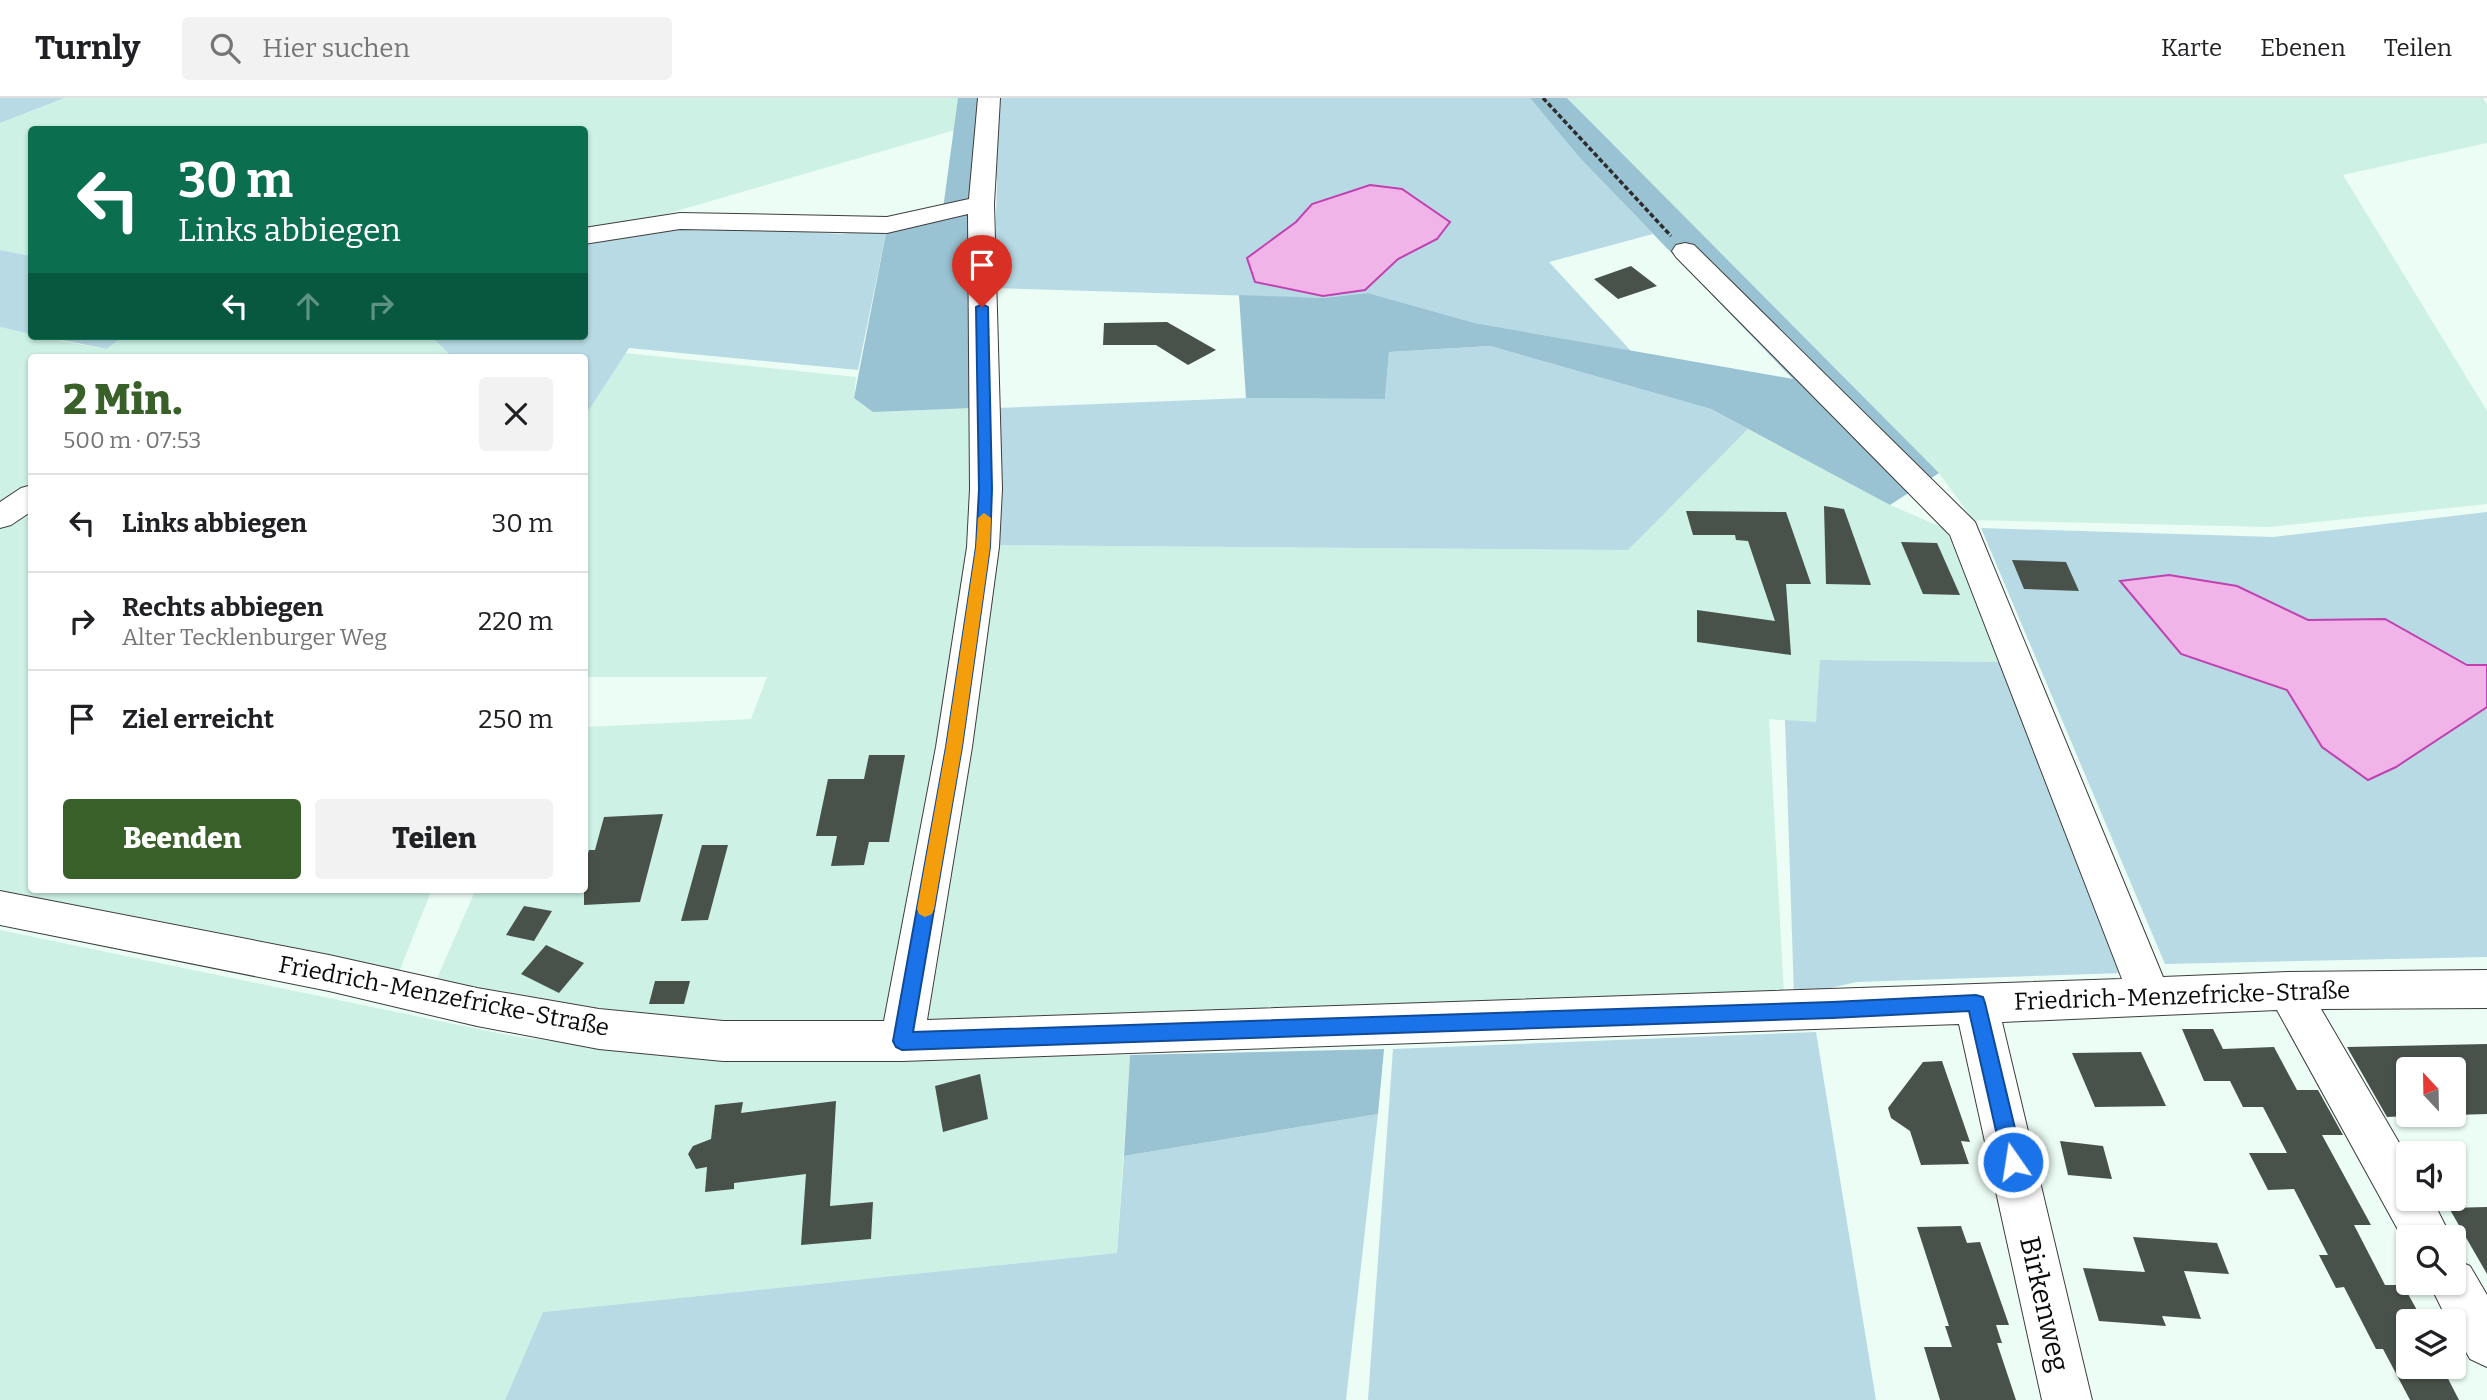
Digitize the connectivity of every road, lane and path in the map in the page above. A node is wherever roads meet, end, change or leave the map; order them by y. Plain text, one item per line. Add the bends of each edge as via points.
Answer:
1 (989, 98) edge
2 (1544, 98) edge
3 (981, 204) junction
4 (588, 235) edge
5 (1685, 251) joint
6 (28, 498) edge
7 (0, 517) edge
8 (0, 908) edge
9 (2487, 989) edge
10 (2288, 991) junction
11 (2150, 996) junction
12 (1976, 1003) junction
13 (902, 1041) junction
14 (2421, 1225) edge
15 (2460, 1295) edge
16 (2487, 1342) edge
17 (2067, 1400) edge

1 - 3 street
2 - 5 path
3 - 4 street via 887,225 680,220
3 - 13 street via 983,547 954,747
5 - 11 street via 1964,530
6 - 7 lane
8 - 13 street, Friedrich-Menzefricke-Straße via 599,1029 723,1041
9 - 10 street, Friedrich-Menzefricke-Straße
10 - 11 street, Friedrich-Menzefricke-Straße
10 - 14 street
11 - 12 street, Friedrich-Menzefricke-Straße
12 - 13 street, Friedrich-Menzefricke-Straße
12 - 17 street, Birkenweg
15 - 16 street

